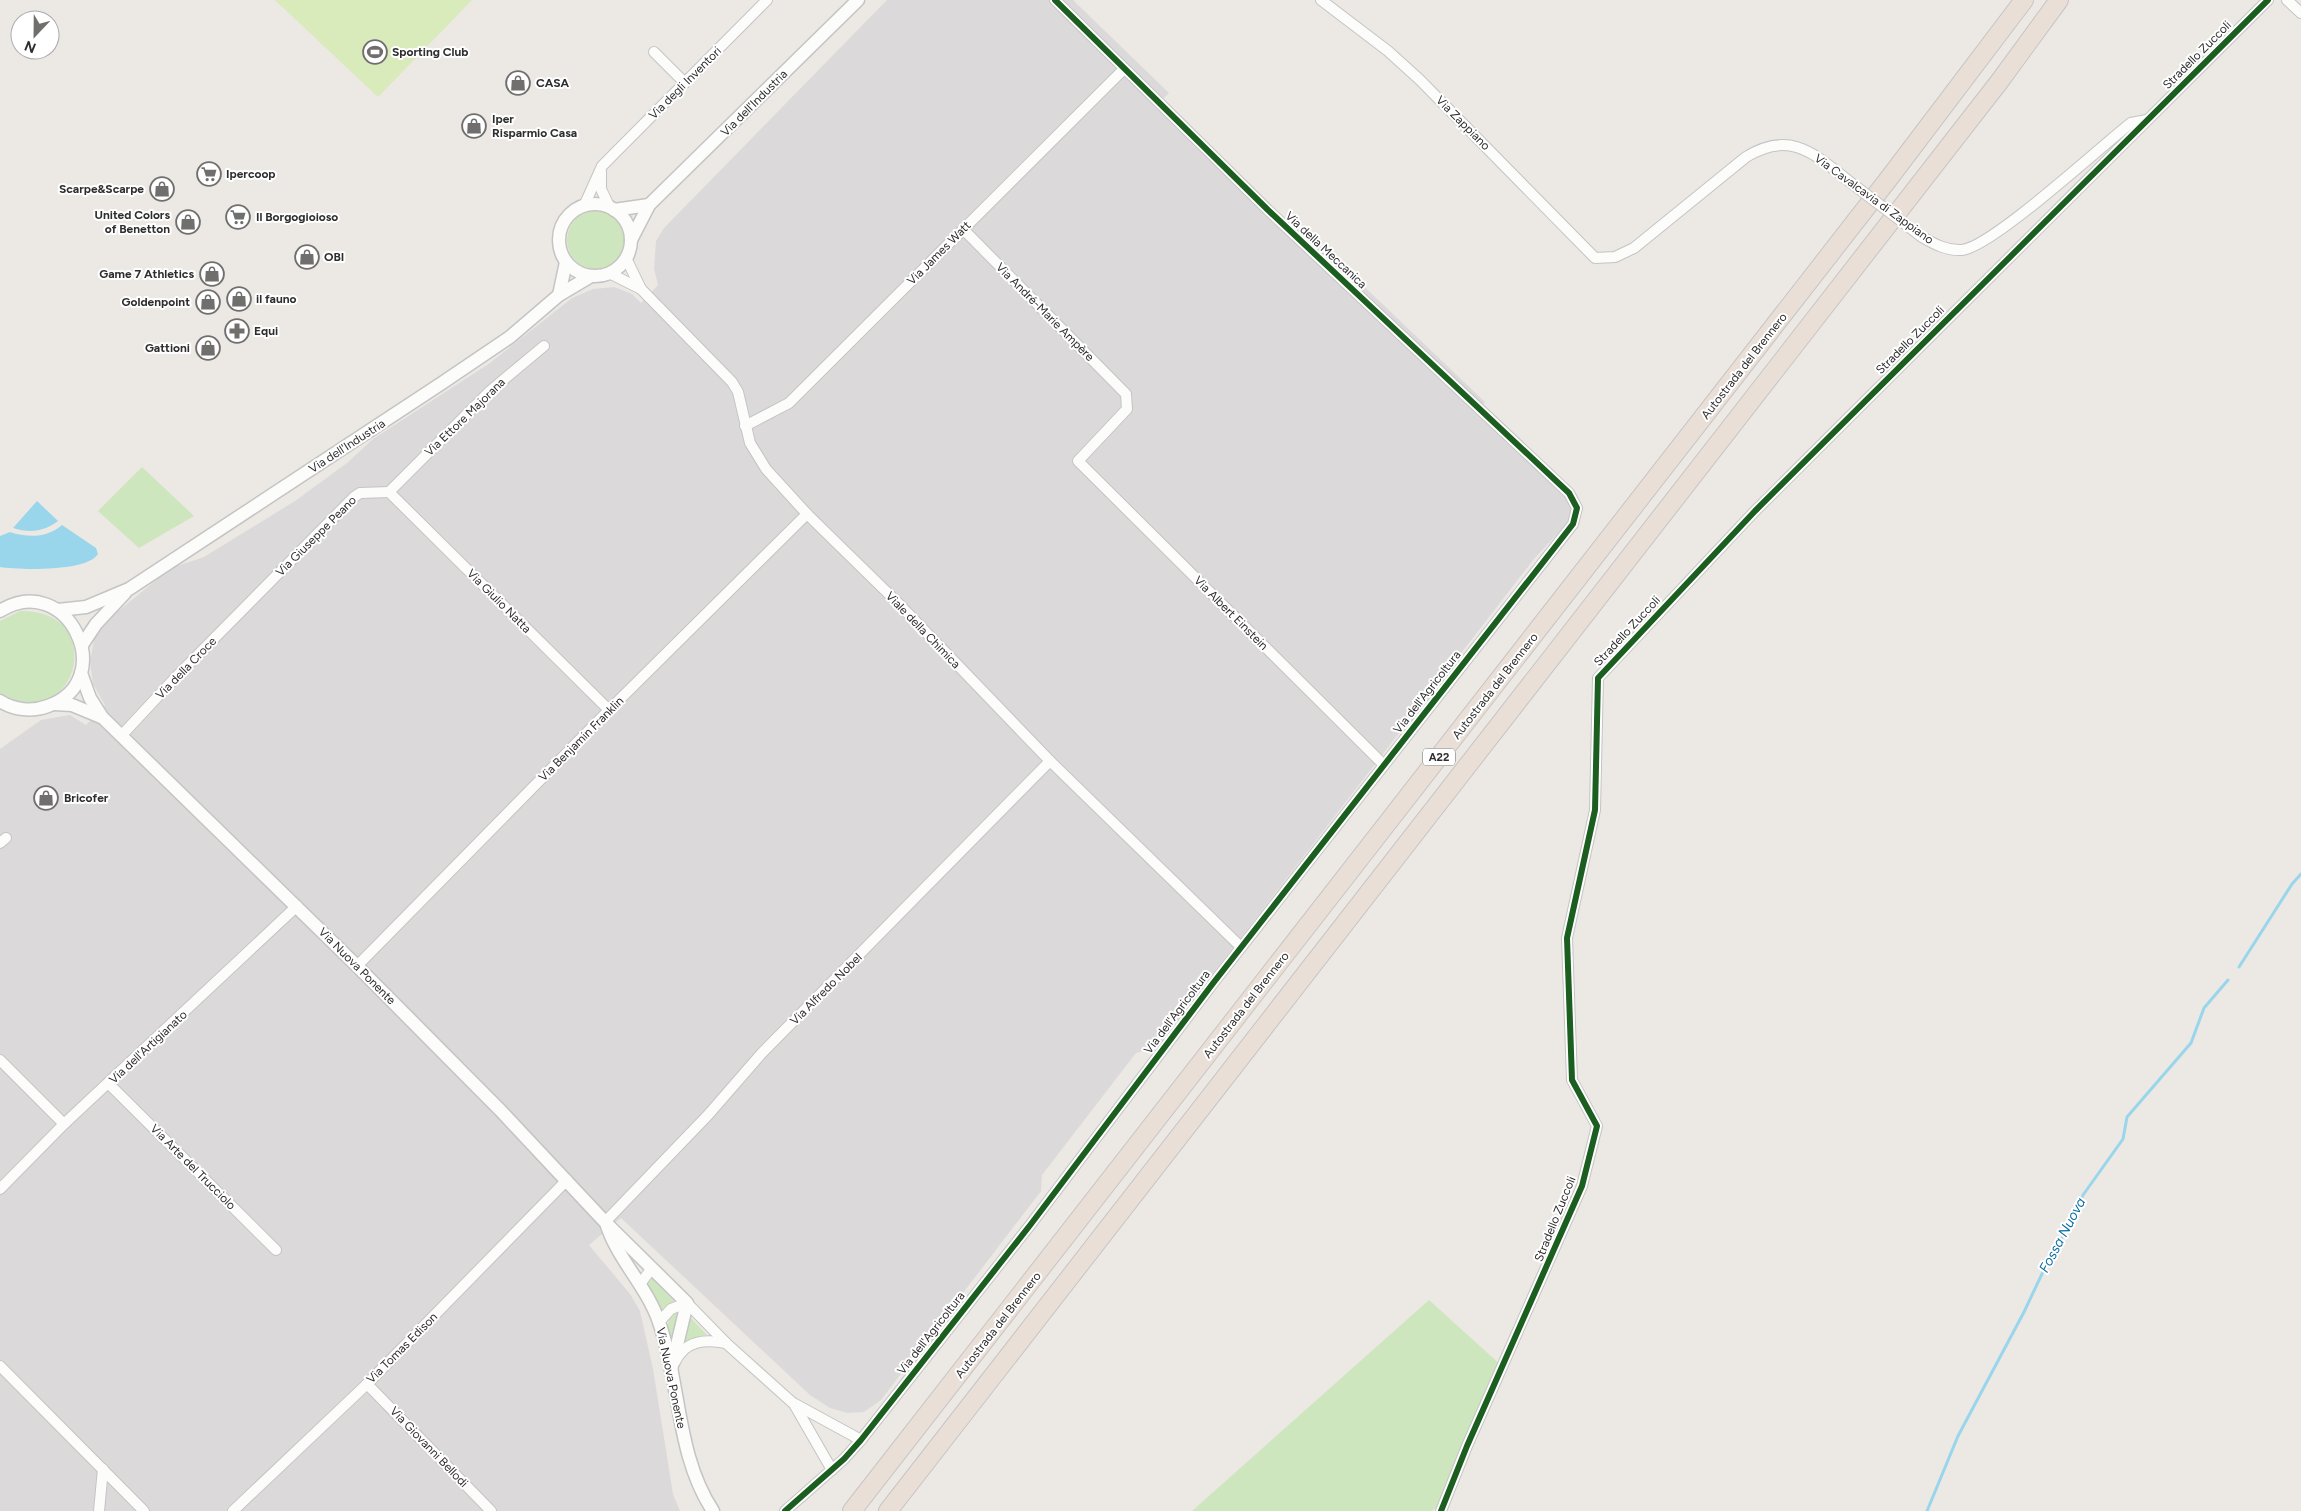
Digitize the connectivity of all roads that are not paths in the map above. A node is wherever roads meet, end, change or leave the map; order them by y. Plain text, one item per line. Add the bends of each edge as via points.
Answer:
1 (767, 0) edge
2 (858, 0) edge
3 (1055, 0) edge
4 (1321, 0) edge
5 (2024, 0) edge
6 (2058, 0) edge
7 (2268, 0) edge
8 (2287, 0) edge
9 (2301, 13) edge
10 (654, 52) dead end
11 (1124, 68) junction
12 (685, 82) junction
13 (2148, 120) junction
14 (602, 166) junction
15 (649, 205) junction
16 (584, 206) junction
17 (612, 209) junction
18 (963, 229) junction
19 (631, 240) junction
20 (626, 258) junction
21 (1594, 258) joint
22 (566, 262) junction
23 (609, 273) junction
24 (591, 276) junction
25 (642, 289) junction
26 (559, 294) junction
27 (544, 346) dead end
28 (745, 426) junction
29 (1078, 461) joint
30 (389, 492) junction
31 (807, 514) junction
32 (1576, 515) joint
33 (128, 589) junction
34 (0, 599) edge
35 (252, 601) joint
36 (23, 603) junction
37 (58, 610) junction
38 (0, 611) edge
39 (82, 645) junction
40 (81, 673) junction
41 (0, 701) edge
42 (54, 704) junction
43 (17, 708) junction
44 (0, 710) edge
45 (609, 710) junction
46 (102, 717) junction
47 (121, 736) junction
48 (1050, 761) junction
49 (1384, 764) junction
50 (297, 906) junction
51 (1241, 947) junction
52 (357, 966) junction
53 (0, 1060) edge
54 (109, 1084) junction
55 (64, 1124) junction
56 (567, 1180) junction
57 (0, 1189) edge
58 (605, 1222) junction
59 (276, 1250) dead end
60 (652, 1268) junction
61 (640, 1284) junction
62 (687, 1303) junction
63 (659, 1322) junction
64 (727, 1344) junction
65 (0, 1366) edge
66 (672, 1370) junction
67 (367, 1384) junction
68 (794, 1404) junction
69 (861, 1440) junction
70 (103, 1469) junction
71 (832, 1470) junction
72 (99, 1511) edge
73 (144, 1511) edge
74 (232, 1511) edge
75 (491, 1511) edge
76 (713, 1511) edge
77 (785, 1511) edge
78 (852, 1511) edge
79 (888, 1511) edge
80 (1441, 1511) edge

1 - 12 street, Via degli Inventori
2 - 15 street, Via dell'Industria
3 - 11 street, Via della Meccanica
4 - 21 street, Via Zappiano via 1420,80
5 - 78 highway, Autostrada del Brennero / A22 via 1833,252
6 - 79 highway, A22 via 1993,90
7 - 13 street, Stradello Zuccoli
8 - 9 street
10 - 12 street
11 - 18 street, Via James Watt
11 - 32 street, Via della Meccanica via 1268,210 1569,493 1577,508
12 - 14 street, Via degli Inventori
13 - 21 street, Via Cavalcavia di Zappiano, bridge via 2130,123 1992,237 1975,247 1947,249 1922,237 1804,149 1786,144 1767,146 1746,157 1634,248 1615,257
13 - 80 street, Stradello Zuccoli via 1755,511 1598,678 1595,810 1567,938 1572,1080 1597,1126 1582,1186
14 - 16 street, Via degli Inventori
14 - 17 street via 601,189
15 - 17 street
15 - 19 street, Via dell'Industria
16 - 17 street via 592,204
16 - 22 street via 570,214 561,228 559,240
17 - 19 street via 626,223
18 - 28 street, Via James Watt via 789,403
18 - 29 street, Via André-Marie Ampère via 1126,394 1128,409
19 - 20 street
20 - 23 street
20 - 25 street, Viale della Chimica
22 - 24 street
22 - 26 street
23 - 24 street
23 - 25 street, Viale della Chimica
24 - 26 street, Via dell'Industria
25 - 28 street, Viale della Chimica via 732,382 738,392
26 - 33 street, Via dell'Industria via 510,337
27 - 30 street, Via Ettore Majorana via 490,391
28 - 31 street, Viale della Chimica via 761,462
29 - 49 street, Via Albert Einstein
30 - 35 street, Via Giuseppe Peano via 360,493 354,497
30 - 45 street, Via Giulio Natta
31 - 45 street, Via Benjamin Franklin
31 - 48 street, Viale della Chimica
32 - 49 street, Via dell'Agricoltura via 1573,524
33 - 37 street, Via dell'Industria via 86,608
33 - 39 street, Via dell'Industria via 96,624
34 - 36 street
35 - 47 street, Via della Croce
36 - 37 street via 41,604
36 - 38 street
37 - 39 street via 74,625
39 - 40 street
40 - 42 street via 71,691
40 - 46 street, Via Nuova Ponente via 90,698
41 - 43 street
42 - 43 street via 29,710
42 - 46 street, Via Nuova Ponente via 72,705
43 - 44 street
45 - 52 street, Via Benjamin Franklin
46 - 47 street, Via Nuova Ponente
47 - 50 street, Via Nuova Ponente
48 - 51 street, Viale della Chimica
48 - 58 street, Via Alfredo Nobel via 761,1054 708,1115
49 - 51 street, Via dell'Agricoltura
50 - 52 street, Via Nuova Ponente
50 - 54 street, Via dell'Artigianato
51 - 69 street, Via dell'Agricoltura via 1031,1224
52 - 56 street, Via Nuova Ponente
53 - 55 street
54 - 55 street, Via dell'Artigianato
54 - 59 street, Via Arte del Trucciolo
55 - 57 street, Via dell'Artigianato
56 - 58 street, Via Nuova Ponente
56 - 67 street, Via Tomas Edison
58 - 60 street, Via Nuova Ponente
58 - 61 street, Via Nuova Ponente via 620,1255
60 - 61 street
60 - 62 street, Via Nuova Ponente
61 - 63 street, Via Nuova Ponente
62 - 63 street via 671,1309
62 - 64 street, Via Nuova Ponente
62 - 66 street
63 - 66 street, Via Nuova Ponente
64 - 66 street via 703,1340 695,1343 678,1355
64 - 68 street, Via Nuova Ponente
65 - 70 street
66 - 76 street, Via Nuova Ponente via 685,1444 692,1468
67 - 74 street, Via Tomas Edison
67 - 75 street, Via Giovanni Bellodi
68 - 69 street
68 - 71 street
69 - 71 street, Via dell'Agricoltura
70 - 72 street
70 - 73 street
71 - 77 street, Via dell'Agricoltura

